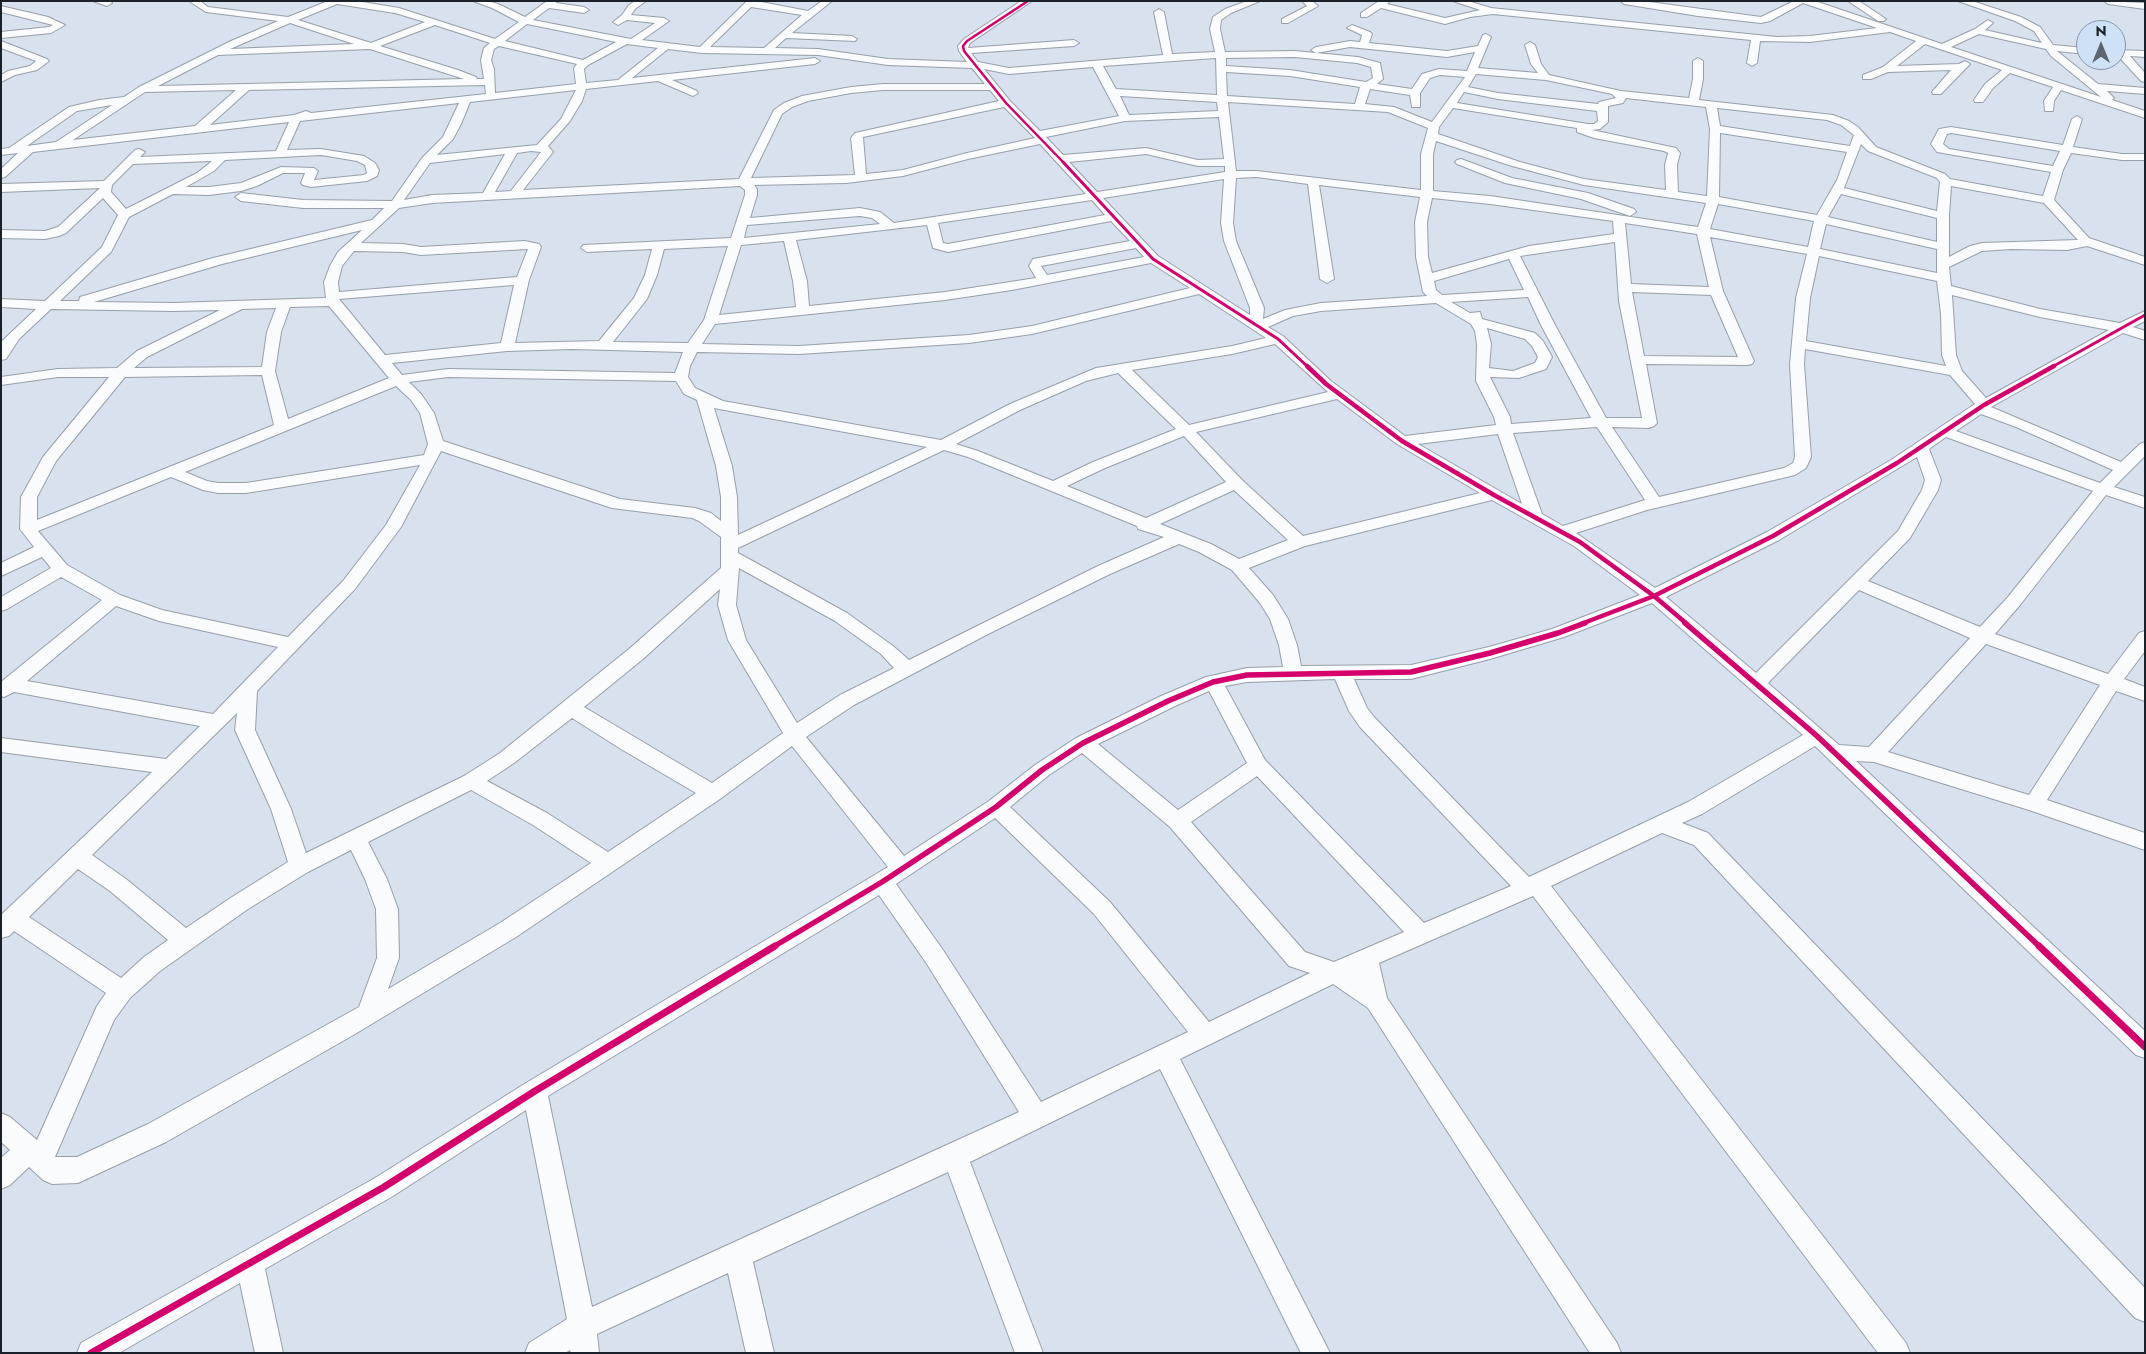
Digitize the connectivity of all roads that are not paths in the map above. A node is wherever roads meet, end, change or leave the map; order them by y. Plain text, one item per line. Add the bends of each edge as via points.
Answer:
1 (11, 1) edge
2 (193, 1) edge
3 (336, 1) edge
4 (477, 1) edge
5 (828, 1) edge
6 (1028, 1) edge
7 (1256, 1) edge
8 (1306, 1) edge
9 (1457, 1) edge
10 (1700, 1) edge
11 (1962, 1) edge
12 (2108, 1) edge
13 (635, 2) edge
14 (1384, 2) edge
15 (1628, 2) edge
16 (1806, 2) edge
17 (1853, 2) edge
18 (248, 3) dead end
19 (551, 3) edge
20 (750, 3) edge
21 (1, 4) edge
22 (2145, 6) edge
23 (1489, 7) edge
24 (1, 10) edge
25 (584, 10) dead end
26 (1159, 12) dead end
27 (241, 13) junction
28 (1698, 13) junction
29 (810, 14) junction
30 (2003, 14) junction
31 (1364, 15) dead end
32 (625, 18) junction
33 (288, 20) junction
34 (525, 21) junction
35 (1285, 21) dead end
36 (435, 22) junction
37 (1352, 28) dead end
38 (1888, 30) junction
39 (1694, 31) junction
40 (1978, 31) junction
41 (1, 35) edge
42 (598, 35) junction
43 (784, 35) junction
44 (1906, 36) junction
45 (852, 39) dead end
46 (1756, 39) junction
47 (1923, 41) junction
48 (496, 42) junction
49 (629, 42) junction
50 (1074, 43) dead end
51 (1, 44) edge
52 (1364, 45) junction
53 (1530, 45) dead end
54 (371, 46) junction
55 (666, 46) junction
56 (1943, 47) junction
57 (1997, 47) dead end
58 (1984, 48) dead end
59 (2049, 48) junction
60 (702, 50) junction
61 (2076, 50) edge
62 (964, 51) junction
63 (216, 52) junction
64 (766, 52) junction
65 (1962, 53) junction
66 (2126, 53) edge
67 (1295, 54) junction
68 (2145, 54) edge
69 (1221, 55) junction
70 (842, 56) junction
71 (1168, 57) junction
72 (1974, 57) junction
73 (2126, 60) edge
74 (1698, 61) dead end
75 (584, 63) junction
76 (1752, 63) dead end
77 (1097, 64) junction
78 (977, 65) junction
79 (1, 67) edge
80 (1961, 67) junction
81 (637, 69) junction
82 (1222, 69) junction
83 (1887, 69) junction
84 (2009, 69) junction
85 (12, 73) junction
86 (1472, 73) junction
87 (1546, 77) junction
88 (1867, 77) dead end
89 (658, 78) junction
90 (1, 79) edge
91 (2145, 79) edge
92 (485, 82) junction
93 (621, 82) junction
94 (582, 86) junction
95 (1366, 86) junction
96 (2059, 86) junction
97 (993, 87) junction
98 (2096, 87) junction
99 (245, 88) junction
100 (1522, 88) junction
101 (143, 89) junction
102 (1463, 89) junction
103 (1309, 90) junction
104 (2145, 91) edge
105 (1113, 92) junction
106 (1937, 92) dead end
107 (693, 93) dead end
108 (1415, 93) junction
109 (1619, 94) junction
110 (319, 95) junction
111 (490, 97) junction
112 (1222, 98) junction
113 (466, 99) junction
114 (127, 100) junction
115 (1979, 100) dead end
116 (1693, 102) junction
117 (1006, 103) junction
118 (1711, 104) junction
119 (1452, 105) junction
120 (1359, 106) junction
121 (2119, 106) junction
122 (1602, 108) junction
123 (2049, 109) dead end
124 (1224, 114) junction
125 (2145, 115) edge
126 (296, 118) junction
127 (1125, 118) junction
128 (2077, 119) dead end
129 (1560, 123) junction
130 (198, 129) junction
131 (1435, 129) junction
132 (1715, 129) junction
133 (156, 133) junction
134 (1859, 135) junction
135 (1040, 137) junction
136 (57, 146) junction
137 (540, 148) junction
138 (29, 149) junction
139 (2067, 149) junction
140 (513, 150) junction
141 (1854, 150) junction
142 (7, 152) edge
143 (280, 153) junction
144 (222, 156) junction
145 (2145, 157) edge
146 (1060, 159) junction
147 (426, 160) junction
148 (132, 161) junction
149 (1461, 162) dead end
150 (1231, 168) junction
151 (2057, 170) junction
152 (1, 175) edge
153 (1567, 178) junction
154 (860, 179) junction
155 (1313, 181) junction
156 (1509, 181) junction
157 (743, 182) junction
158 (1946, 182) junction
159 (106, 187) junction
160 (1, 188) edge
161 (407, 188) junction
162 (1554, 189) junction
163 (1838, 190) junction
164 (172, 192) junction
165 (1427, 194) junction
166 (1672, 194) junction
167 (513, 196) junction
168 (1094, 196) junction
169 (242, 197) dead end
170 (486, 197) junction
171 (1471, 198) junction
172 (432, 199) junction
173 (1713, 200) junction
174 (2048, 200) junction
175 (395, 205) junction
176 (1528, 205) junction
177 (124, 215) junction
178 (1943, 216) junction
179 (1114, 217) junction
180 (1619, 218) junction
181 (1821, 219) junction
182 (743, 222) junction
183 (932, 222) junction
184 (375, 223) junction
185 (1655, 223) junction
186 (891, 227) junction
187 (1703, 232) junction
188 (1, 234) edge
189 (1621, 237) junction
190 (789, 238) junction
191 (2085, 240) junction
192 (737, 242) junction
193 (1136, 244) junction
194 (659, 245) junction
195 (350, 247) junction
196 (1944, 247) junction
197 (587, 248) dead end
198 (1812, 251) junction
199 (1513, 254) junction
200 (1153, 260) junction
201 (2145, 261) edge
202 (1424, 265) junction
203 (1463, 267) junction
204 (1944, 278) junction
205 (1327, 279) dead end
206 (1427, 279) junction
207 (522, 280) junction
208 (1044, 280) junction
209 (1626, 288) junction
210 (1200, 290) junction
211 (1716, 290) junction
212 (1533, 293) junction
213 (1473, 296) junction
214 (333, 299) junction
215 (1438, 300) junction
216 (4, 301) edge
217 (284, 304) junction
218 (48, 305) junction
219 (69, 305) junction
220 (239, 305) junction
221 (1257, 308) junction
222 (803, 310) junction
223 (2145, 315) edge
224 (1283, 316) junction
225 (711, 320) junction
226 (1476, 321) junction
227 (1256, 325) junction
228 (2122, 328) junction
229 (2145, 336) edge
230 (1278, 339) junction
231 (1799, 344) junction
232 (603, 345) junction
233 (507, 347) junction
234 (692, 348) junction
235 (3, 349) edge
236 (381, 360) junction
237 (1638, 360) junction
238 (1122, 368) junction
239 (268, 371) junction
240 (1482, 372) junction
241 (1955, 372) junction
242 (120, 373) junction
243 (681, 377) junction
244 (398, 380) junction
245 (1, 382) edge
246 (1340, 394) junction
247 (704, 400) junction
248 (1982, 407) junction
249 (1601, 422) junction
250 (282, 427) junction
251 (1504, 429) junction
252 (1186, 430) junction
253 (1945, 432) junction
254 (1402, 441) junction
255 (943, 444) junction
256 (2145, 447) edge
257 (1921, 448) junction
258 (434, 452) junction
259 (2123, 470) junction
260 (170, 471) junction
261 (1236, 483) junction
262 (1055, 486) junction
263 (2103, 489) junction
264 (1494, 495) junction
265 (1655, 503) junction
266 (2145, 503) edge
267 (1535, 518) junction
268 (1144, 524) junction
269 (28, 529) junction
270 (1561, 532) junction
271 (1179, 537) junction
272 (1300, 542) junction
273 (44, 549) junction
274 (729, 551) junction
275 (1238, 566) junction
276 (61, 569) junction
277 (1, 570) edge
278 (1857, 583) junction
279 (1654, 596) junction
280 (114, 599) junction
281 (1, 605) edge
282 (1983, 636) junction
283 (2145, 637) edge
284 (291, 644) junction
285 (907, 669) junction
286 (1293, 672) junction
287 (1342, 674) junction
288 (1213, 682) junction
289 (2112, 682) junction
290 (1756, 684) junction
291 (6, 688) edge
292 (248, 690) junction
293 (2145, 694) edge
294 (571, 708) junction
295 (217, 722) junction
296 (794, 735) junction
297 (1083, 743) junction
298 (1826, 744) junction
299 (1, 745) edge
300 (1874, 755) junction
301 (1258, 765) junction
302 (170, 766) junction
303 (471, 781) junction
304 (713, 792) junction
305 (2034, 804) junction
306 (996, 807) junction
307 (1695, 808) junction
308 (1177, 820) junction
309 (1661, 824) junction
310 (356, 839) junction
311 (1701, 839) junction
312 (2145, 842) edge
313 (76, 856) junction
314 (608, 863) junction
315 (300, 866) junction
316 (902, 869) junction
317 (882, 882) junction
318 (1531, 886) junction
319 (7, 923) edge
320 (1421, 935) junction
321 (185, 941) junction
322 (1297, 959) junction
323 (1367, 959) junction
324 (1334, 972) junction
325 (122, 991) junction
326 (1294, 991) junction
327 (1376, 1001) junction
328 (368, 1013) junction
329 (1205, 1035) junction
330 (2145, 1047) edge
331 (1165, 1054) junction
332 (535, 1091) junction
333 (1036, 1117) junction
334 (1, 1125) edge
335 (34, 1156) junction
336 (955, 1156) junction
337 (1, 1176) edge
338 (738, 1254) junction
339 (250, 1264) junction
340 (2145, 1308) edge
341 (582, 1326) junction
342 (100, 1350) edge
343 (269, 1353) edge
344 (539, 1353) edge
345 (585, 1353) edge
346 (760, 1353) edge
347 (1030, 1353) edge
348 (1316, 1353) edge
349 (1607, 1353) edge
350 (1896, 1353) edge

1 - 21 street
2 - 27 street via 206,9
3 - 33 street
3 - 36 street via 396,10
4 - 34 street
5 - 29 street
6 - 62 street via 966,41
7 - 69 street via 1216,19
8 - 35 street via 1313,6
9 - 23 street
10 - 28 street
11 - 30 street
12 - 22 street
13 - 32 street
14 - 23 street via 1445,21
14 - 31 street
15 - 28 street
16 - 17 street
16 - 28 street via 1767,19
16 - 38 street
17 - 44 street
18 - 27 street
19 - 25 street
19 - 34 street
20 - 29 street
20 - 60 street
23 - 39 street
24 - 41 street via 60,25 51,30
26 - 71 street
27 - 33 street
28 - 39 street
29 - 43 street
30 - 40 street
30 - 59 street via 2037,29
32 - 42 street
32 - 49 street via 664,21
33 - 54 street
33 - 63 street
34 - 42 street
34 - 48 street
36 - 48 street
36 - 54 street
37 - 52 street via 1367,34
38 - 44 street
38 - 46 street via 1801,40
39 - 46 street
40 - 56 street
40 - 59 street
42 - 49 street
43 - 45 street
43 - 64 street
44 - 47 street
46 - 76 street
47 - 56 street
47 - 83 street
48 - 75 street
48 - 92 street via 486,55
49 - 55 street
49 - 75 street
50 - 62 street
51 - 85 street via 44,61 33,68
52 - 67 street via 1342,45
52 - 86 street via 1448,54 1484,43
53 - 87 street via 1536,64
54 - 63 street
54 - 92 street
55 - 60 street
55 - 81 street
56 - 65 street
57 - 59 street
58 - 65 street
59 - 61 street
59 - 98 street
60 - 64 street
62 - 78 street
63 - 101 street
64 - 70 street via 799,51
65 - 72 street
66 - 68 street
67 - 69 street
67 - 95 street via 1374,64 1378,80
69 - 71 street
69 - 82 street
70 - 78 street via 921,64
70 - 89 street via 789,65
71 - 77 street
72 - 80 street
72 - 84 street
73 - 91 street
74 - 116 street
75 - 94 street via 579,68
77 - 78 street via 1009,71
77 - 105 street
78 - 97 street
79 - 85 street via 11,68
80 - 83 street
80 - 106 street
81 - 89 street
81 - 93 street
82 - 103 street via 1290,74
82 - 112 street
83 - 88 street
84 - 96 street
84 - 115 street via 1989,86
85 - 90 street
86 - 100 street
86 - 102 street
86 - 108 street via 1431,73
87 - 100 street
87 - 109 street
89 - 93 street
89 - 107 street
92 - 110 street
92 - 111 street
93 - 94 street
94 - 111 street
94 - 137 street via 565,121
95 - 103 street
95 - 108 street
95 - 120 street
96 - 121 street
96 - 123 street via 2049,101
97 - 117 street
97 - 157 street via 883,87 821,94 788,105 770,124
98 - 104 street
98 - 121 street
99 - 101 street
99 - 110 street
99 - 130 street
100 - 102 street
100 - 122 street
101 - 114 street
102 - 119 street
103 - 112 street
103 - 120 street
105 - 112 street
105 - 127 street
108 - 131 street via 1416,104
109 - 116 street
109 - 122 street via 1620,101 1604,104
110 - 126 street via 313,110
111 - 113 street
112 - 124 street
113 - 126 street
113 - 147 street via 456,124
114 - 136 street
114 - 142 street via 73,109
116 - 118 street
117 - 135 street
117 - 154 street via 859,135 856,138
118 - 132 street
118 - 134 street via 1828,117 1845,122
119 - 129 street
119 - 131 street
120 - 131 street via 1400,112
121 - 125 street
122 - 129 street via 1602,122 1596,127
124 - 127 street
124 - 150 street
126 - 130 street
126 - 143 street
127 - 135 street
128 - 139 street
129 - 166 street via 1598,136 1672,150
130 - 133 street
131 - 153 street via 1516,164
131 - 165 street via 1427,154
132 - 141 street
132 - 173 street
133 - 136 street
133 - 148 street
134 - 141 street
134 - 158 street via 1872,149 1941,176
135 - 146 street
135 - 154 street via 903,173
136 - 138 street
137 - 140 street
137 - 167 street via 547,152
138 - 142 street
138 - 152 street
139 - 145 street
139 - 151 street
139 - 151 street via 1951,130 1943,131 1937,144 1947,152
140 - 147 street
140 - 170 street
141 - 163 street
143 - 144 street
143 - 164 street via 333,153 360,158 369,163 373,174 367,178 311,184 307,183 310,170 281,170 242,187
144 - 148 street
144 - 164 street via 210,170
146 - 150 street via 1146,151
146 - 168 street
147 - 161 street
148 - 159 street
149 - 156 street
150 - 155 street
150 - 168 street
150 - 221 street via 1226,223
151 - 174 street
153 - 162 street
153 - 166 street via 1616,188
154 - 157 street
155 - 165 street
155 - 205 street
156 - 162 street
156 - 171 street
157 - 167 street
157 - 182 street via 751,189 752,195
158 - 174 street
158 - 178 street
159 - 160 street
159 - 177 street via 105,193
159 - 188 street via 56,233
161 - 172 street
161 - 175 street
162 - 176 street
162 - 185 street via 1618,206
163 - 178 street
163 - 181 street
164 - 177 street
165 - 171 street
165 - 202 street via 1421,222
166 - 173 street
167 - 170 street
168 - 179 street
168 - 183 street
169 - 175 street via 302,204
170 - 172 street
171 - 176 street
172 - 175 street
173 - 181 street
173 - 187 street
174 - 191 street
175 - 184 street
176 - 180 street
177 - 218 street via 108,249
178 - 196 street
179 - 183 street via 948,248 937,246
179 - 193 street
180 - 185 street
180 - 189 street
181 - 196 street
181 - 198 street
182 - 186 street via 860,212 876,215
182 - 192 street
183 - 186 street
184 - 195 street
184 - 219 street via 218,261
185 - 187 street
186 - 190 street
187 - 198 street
187 - 211 street
189 - 199 street
189 - 209 street
190 - 192 street
190 - 222 street via 800,281
191 - 201 street
191 - 204 street via 2081,244 2067,246 2011,245 1974,249
192 - 194 street
192 - 225 street
193 - 200 street
193 - 208 street via 1038,262 1035,266
194 - 197 street
194 - 232 street via 640,299
195 - 207 street via 420,251 532,246 535,249
195 - 214 street via 336,266 331,282
196 - 204 street
198 - 204 street
198 - 231 street
199 - 203 street
199 - 212 street
200 - 208 street
200 - 210 street
202 - 203 street
202 - 206 street
203 - 206 street
204 - 228 street via 2040,312
204 - 241 street via 1949,355
206 - 215 street via 1430,292
207 - 214 street
207 - 233 street
208 - 222 street via 945,296
209 - 211 street
209 - 237 street
210 - 227 street
210 - 234 street via 1032,330 969,339 799,350
211 - 237 street via 1747,361
212 - 213 street
212 - 249 street
213 - 215 street
213 - 226 street
214 - 217 street
214 - 236 street
215 - 224 street via 1329,306
215 - 226 street
216 - 218 street
217 - 220 street
217 - 239 street via 274,332
218 - 219 street
218 - 235 street
219 - 220 street
220 - 242 street via 142,354
221 - 224 street
221 - 227 street
222 - 225 street
223 - 228 street
224 - 227 street
225 - 234 street
226 - 240 street via 1484,344
226 - 240 street via 1530,336 1545,357 1541,366 1514,375
227 - 230 street
228 - 229 street
228 - 248 street
230 - 238 street
230 - 246 street
231 - 241 street
231 - 265 street via 1797,364 1803,457 1800,465 1789,472
232 - 233 street
232 - 234 street
233 - 236 street
234 - 243 street
236 - 244 street
237 - 249 street via 1650,421 1646,424
238 - 252 street
238 - 255 street via 1081,378
239 - 242 street
239 - 250 street
240 - 251 street
241 - 248 street
242 - 245 street via 58,373
242 - 269 street via 49,460 29,497
243 - 244 street via 448,374
243 - 247 street via 689,391
244 - 250 street
244 - 258 street via 427,413
246 - 252 street
246 - 254 street
247 - 255 street via 719,406
247 - 274 street via 724,466 729,497
248 - 253 street
248 - 259 street
249 - 251 street
249 - 265 street
250 - 260 street
251 - 254 street
251 - 267 street
252 - 261 street
252 - 262 street
253 - 257 street
253 - 263 street
254 - 264 street
255 - 262 street
255 - 274 street
256 - 259 street
257 - 278 street via 1933,480 1930,490 1904,534
257 - 279 street via 1773,536
258 - 260 street via 246,488 203,485
258 - 274 street via 618,504 695,513 705,517
258 - 284 street via 393,527 349,585
259 - 263 street
260 - 269 street
261 - 268 street
261 - 272 street
262 - 268 street
263 - 266 street
263 - 282 street
264 - 267 street
264 - 272 street
265 - 270 street
267 - 270 street
268 - 271 street
269 - 273 street
270 - 279 street via 1580,542
271 - 275 street
271 - 285 street via 1104,570
272 - 275 street
273 - 276 street
273 - 277 street
274 - 285 street via 842,617
274 - 294 street via 636,654
274 - 296 street via 727,605 737,640
275 - 286 street via 1267,599 1279,619
276 - 280 street
276 - 281 street
278 - 282 street
278 - 290 street
279 - 287 street via 1558,633 1490,653 1411,672
279 - 290 street
280 - 284 street via 159,615
280 - 291 street
282 - 289 street
282 - 300 street
283 - 289 street
284 - 292 street
285 - 296 street via 847,700
286 - 287 street
286 - 288 street via 1247,675
287 - 318 street via 1367,722
288 - 297 street
288 - 301 street
289 - 293 street
289 - 305 street
290 - 298 street
291 - 295 street
292 - 295 street
292 - 315 street via 245,730 281,809
294 - 303 street via 507,758
294 - 304 street
295 - 302 street
296 - 304 street
296 - 316 street
297 - 306 street via 1042,770
297 - 308 street
298 - 300 street
298 - 307 street
298 - 330 street
299 - 302 street
300 - 305 street
301 - 308 street
301 - 320 street
302 - 313 street
303 - 310 street
303 - 314 street via 540,819
304 - 314 street
305 - 312 street
306 - 316 street
306 - 329 street via 1102,908
307 - 309 street
307 - 311 street
308 - 322 street
309 - 311 street
309 - 318 street
310 - 315 street
310 - 328 street via 387,909 388,958
311 - 340 street
313 - 319 street
313 - 321 street via 118,885
314 - 328 street via 508,930
315 - 321 street
316 - 317 street
317 - 332 street
317 - 333 street via 935,957
318 - 320 street
318 - 350 street
319 - 325 street
320 - 323 street
321 - 325 street
322 - 324 street
322 - 326 street
323 - 324 street
323 - 327 street
324 - 326 street
324 - 327 street
325 - 335 street via 105,1014
326 - 329 street
327 - 349 street
328 - 335 street via 156,1133 78,1170 52,1171
329 - 331 street
331 - 333 street
331 - 348 street
332 - 339 street via 384,1187
332 - 341 street
333 - 336 street
334 - 335 street
335 - 337 street
336 - 338 street
336 - 347 street
338 - 341 street
338 - 346 street
339 - 342 street
339 - 343 street
341 - 344 street
341 - 345 street

